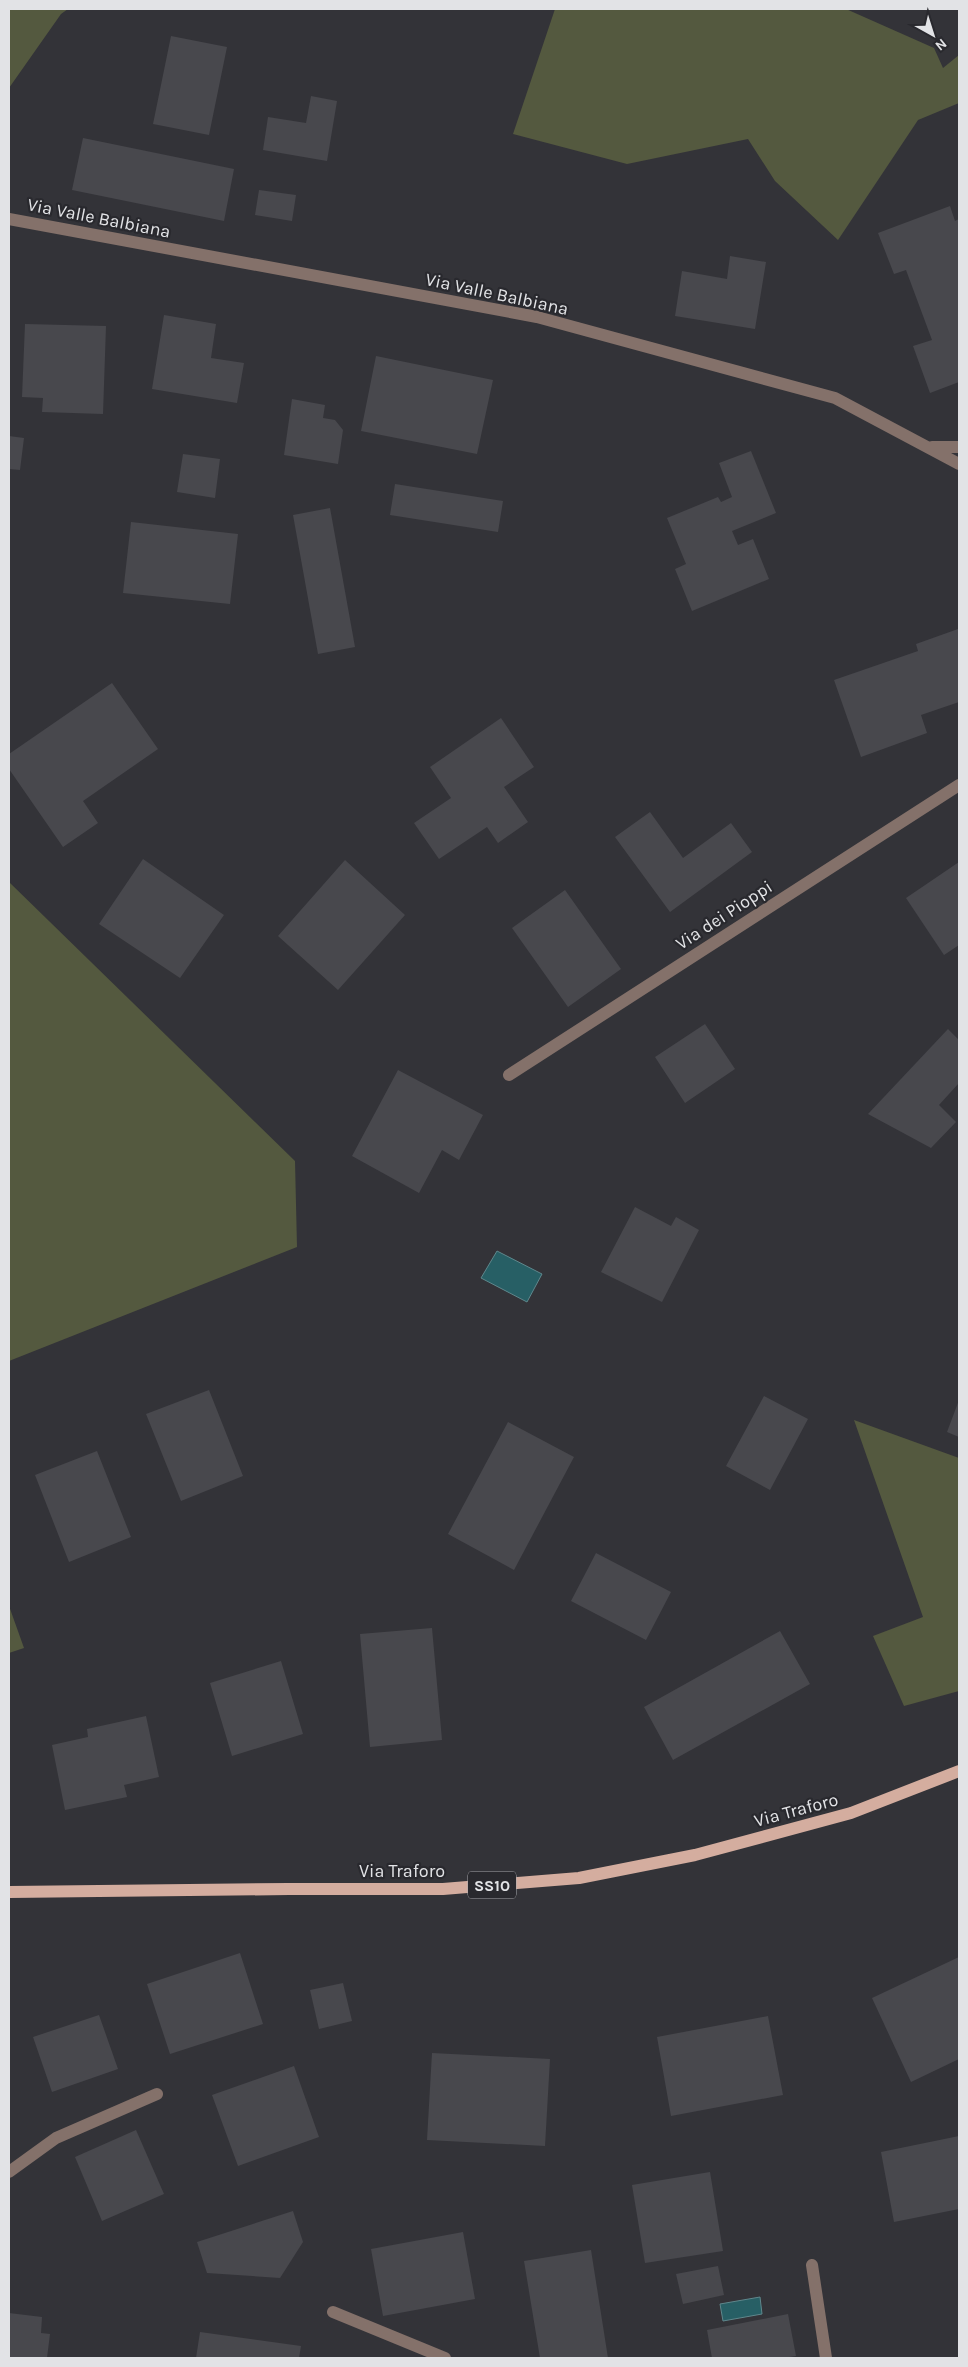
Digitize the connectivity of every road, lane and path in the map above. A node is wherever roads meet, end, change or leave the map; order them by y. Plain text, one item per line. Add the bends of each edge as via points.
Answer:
1 (9, 219) edge
2 (928, 447) junction
3 (959, 447) edge
4 (959, 464) edge
5 (959, 785) edge
6 (508, 1075) dead end
7 (959, 1771) edge
8 (9, 1892) edge
9 (157, 2094) dead end
10 (9, 2172) edge
11 (812, 2265) dead end
12 (333, 2312) dead end
13 (445, 2358) edge
14 (826, 2358) edge

1 - 2 street, Via Valle Balbiana via 537,318 835,398
2 - 3 street
2 - 4 street, Via Valle Balbiana
5 - 6 street, Via dei Pioppi
7 - 8 main road, Via Traforo / SS10 via 851,1813 695,1855 579,1878 443,1890 289,1888
9 - 10 street via 56,2138
11 - 14 street
12 - 13 street

